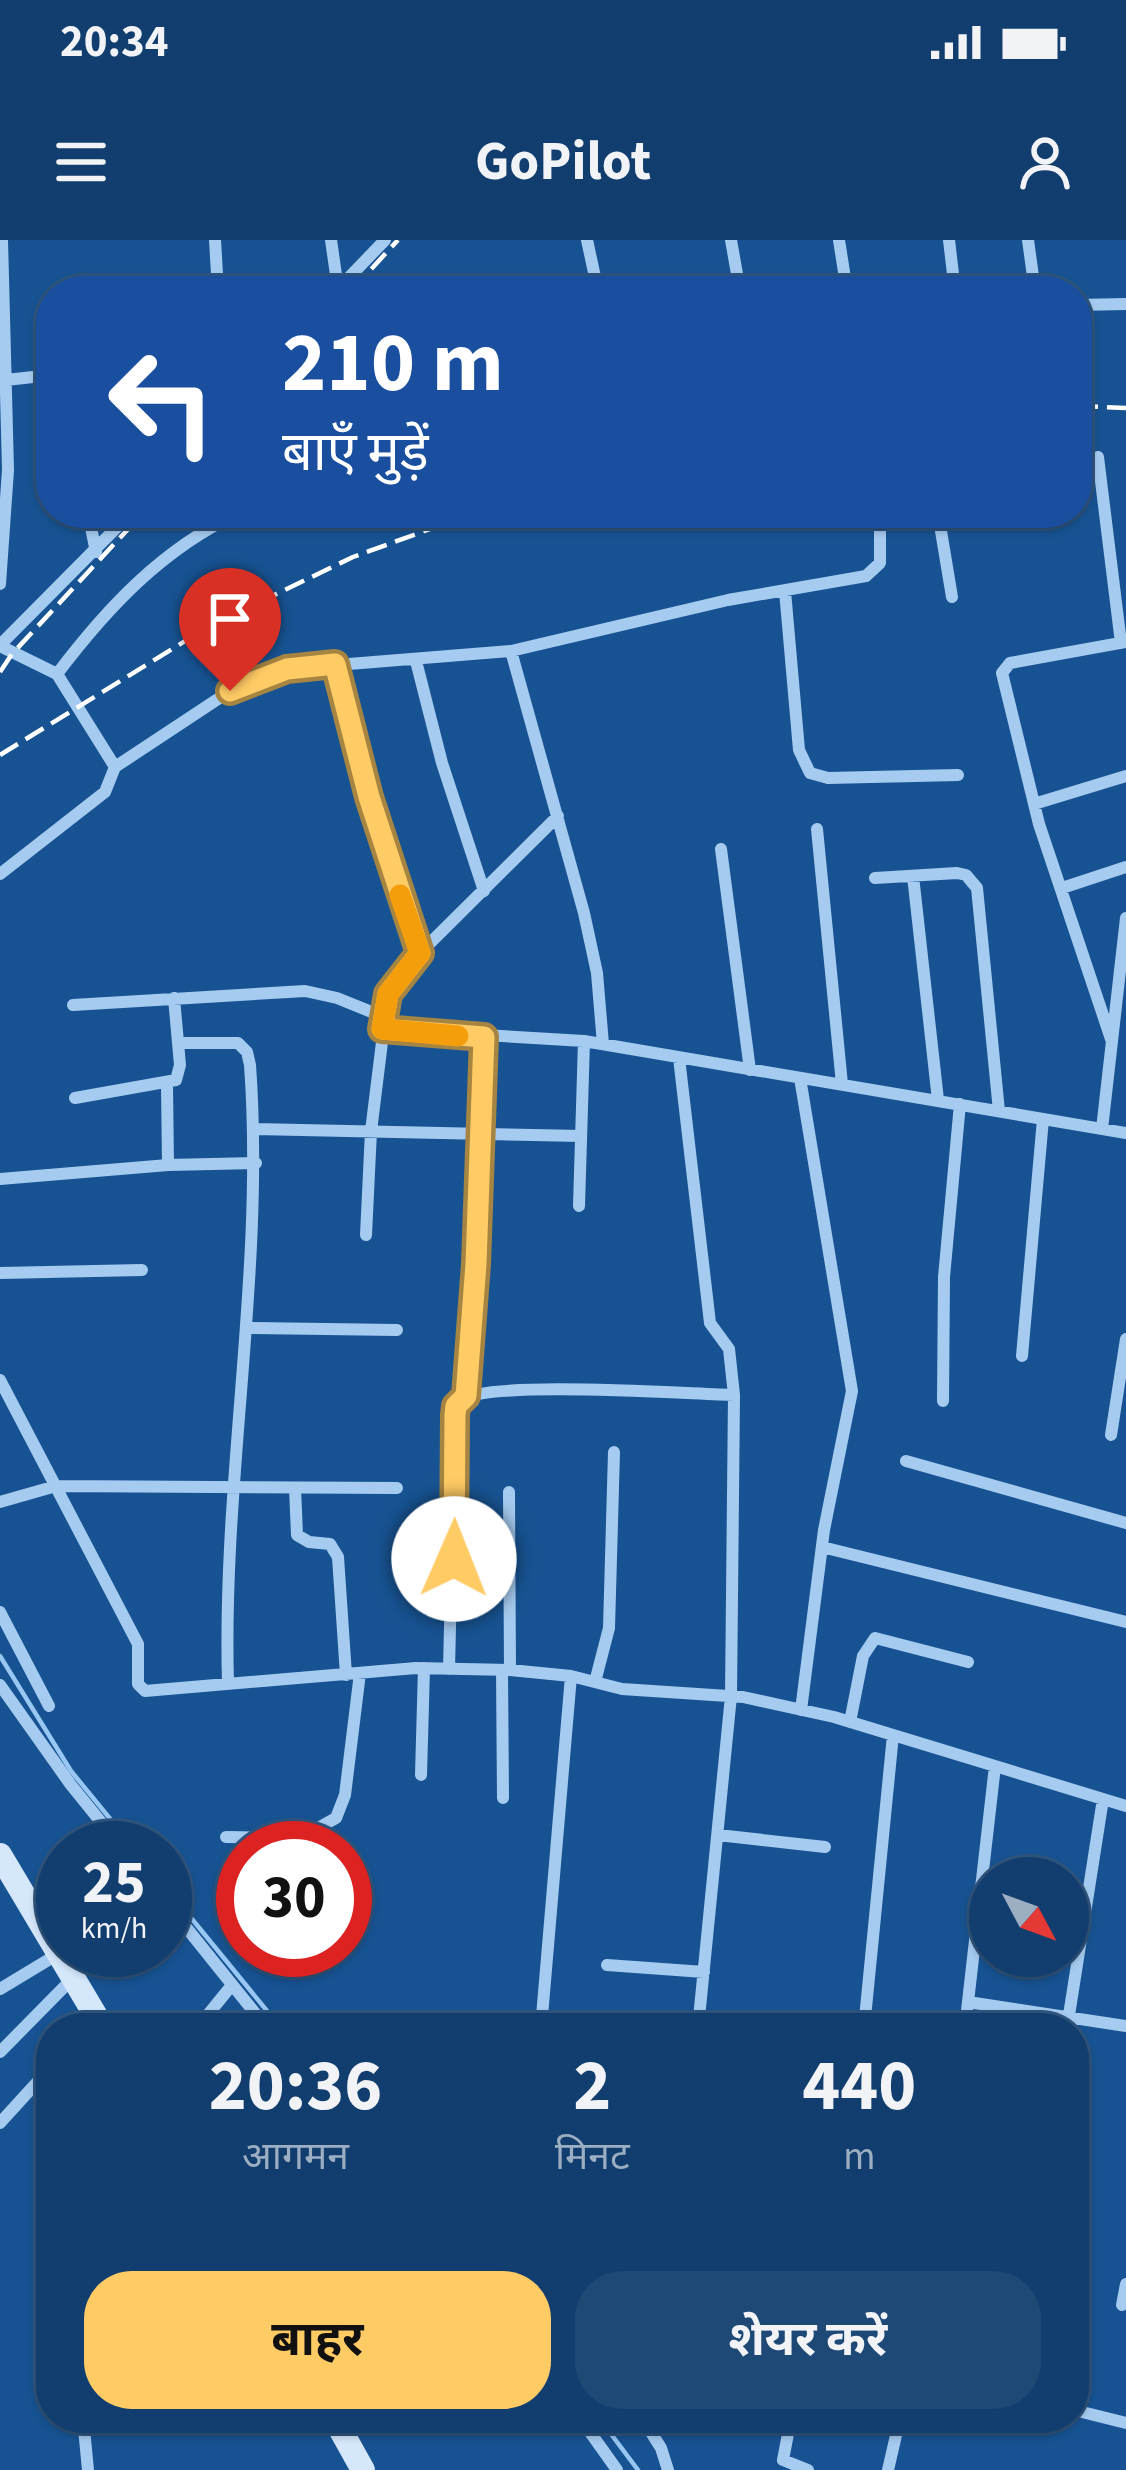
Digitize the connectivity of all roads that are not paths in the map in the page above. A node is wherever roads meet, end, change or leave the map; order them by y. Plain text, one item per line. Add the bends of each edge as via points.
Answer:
1 (2, 240) edge
2 (215, 240) edge
3 (331, 240) edge
4 (385, 240) edge
5 (586, 240) edge
6 (731, 240) edge
7 (839, 240) edge
8 (949, 240) edge
9 (1028, 240) edge
10 (217, 276) edge
11 (335, 276) edge
12 (350, 276) edge
13 (594, 276) edge
14 (737, 276) edge
15 (845, 276) edge
16 (953, 276) edge
17 (1033, 276) edge
18 (1092, 304) edge
19 (1126, 304) edge
20 (36, 377) edge
21 (6, 380) junction
22 (1098, 457) dead end
23 (91, 528) edge
24 (118, 528) edge
25 (208, 528) edge
26 (881, 528) edge
27 (940, 528) edge
28 (96, 552) junction
29 (0, 584) edge
30 (785, 591) junction
31 (952, 598) dead end
32 (1124, 643) edge
33 (0, 646) edge
34 (511, 651) junction
35 (416, 661) junction
36 (335, 664) junction
37 (57, 674) junction
38 (115, 766) junction
39 (958, 775) dead end
40 (1126, 776) edge
41 (1034, 804) junction
42 (558, 816) junction
43 (817, 829) dead end
44 (721, 849) dead end
45 (1126, 867) edge
46 (0, 874) edge
47 (914, 876) junction
48 (875, 878) dead end
49 (1061, 888) junction
50 (484, 891) junction
51 (1126, 918) edge
52 (420, 953) junction
53 (174, 998) junction
54 (73, 1005) dead end
55 (383, 1023) junction
56 (484, 1037) junction
57 (1111, 1039) junction
58 (584, 1041) junction
59 (178, 1042) junction
60 (603, 1044) junction
61 (680, 1058) junction
62 (750, 1070) junction
63 (800, 1078) junction
64 (842, 1084) junction
65 (167, 1085) junction
66 (75, 1098) dead end
67 (938, 1100) junction
68 (960, 1104) junction
69 (998, 1111) junction
70 (1043, 1119) junction
71 (255, 1129) junction
72 (1102, 1129) junction
73 (371, 1131) junction
74 (1126, 1133) edge
75 (480, 1136) junction
76 (581, 1136) junction
77 (256, 1163) junction
78 (168, 1165) junction
79 (0, 1180) edge
80 (579, 1206) dead end
81 (366, 1235) dead end
82 (142, 1270) dead end
83 (0, 1273) edge
84 (248, 1328) junction
85 (397, 1330) dead end
86 (1126, 1339) edge
87 (1022, 1356) dead end
88 (0, 1379) edge
89 (734, 1395) junction
90 (466, 1396) junction
91 (943, 1401) dead end
92 (1111, 1435) dead end
93 (614, 1452) dead end
94 (906, 1461) dead end
95 (56, 1486) junction
96 (235, 1488) junction
97 (296, 1488) junction
98 (398, 1488) dead end
99 (509, 1492) dead end
100 (0, 1502) edge
101 (1126, 1523) edge
102 (822, 1547) junction
103 (0, 1612) edge
104 (1126, 1622) edge
105 (968, 1663) dead end
106 (424, 1668) junction
107 (448, 1669) junction
108 (506, 1670) junction
109 (353, 1674) junction
110 (571, 1676) junction
111 (595, 1682) junction
112 (228, 1684) junction
113 (0, 1685) edge
114 (731, 1696) junction
115 (49, 1706) dead end
116 (801, 1710) junction
117 (850, 1722) junction
118 (893, 1735) junction
119 (995, 1766) junction
120 (421, 1774) dead end
121 (503, 1798) dead end
122 (1103, 1798) junction
123 (1126, 1805) edge
124 (100, 1821) edge
125 (331, 1821) edge
126 (718, 1835) junction
127 (825, 1847) dead end
128 (0, 1855) edge
129 (36, 1916) edge
130 (192, 1935) edge
131 (607, 1964) dead end
132 (36, 1967) edge
133 (704, 1972) junction
134 (73, 1978) joint
135 (232, 1985) junction
136 (0, 1989) edge
137 (968, 2002) junction
138 (38, 2013) edge
139 (90, 2013) edge
140 (209, 2013) edge
141 (255, 2013) edge
142 (542, 2013) edge
143 (700, 2013) edge
144 (865, 2013) edge
145 (967, 2013) edge
146 (1020, 2013) edge
147 (1070, 2013) edge
148 (36, 2016) edge
149 (1089, 2024) edge
150 (1126, 2026) edge
151 (0, 2052) edge
152 (36, 2083) edge
153 (0, 2123) edge
154 (1126, 2284) edge
155 (1122, 2305) dead end
156 (1089, 2413) edge
157 (1126, 2422) edge
158 (84, 2433) edge
159 (342, 2433) edge
160 (591, 2433) edge
161 (652, 2433) edge
162 (788, 2433) edge
163 (897, 2433) edge
164 (359, 2468) edge
165 (88, 2470) edge
166 (617, 2470) edge
167 (668, 2470) edge
168 (808, 2470) edge
169 (888, 2470) edge

1 - 21 street
2 - 10 street
3 - 11 street
4 - 12 street
5 - 13 street
6 - 14 street
7 - 15 street
8 - 16 street
9 - 17 street
18 - 19 street
20 - 21 street
21 - 29 street
22 - 32 street
23 - 28 street
24 - 28 street
25 - 37 street via 140,579
26 - 30 street via 874,570
27 - 31 street
28 - 33 street
30 - 34 street
30 - 39 street via 799,750 810,773
32 - 41 street via 1005,667
33 - 37 street
34 - 35 street
34 - 42 street
35 - 36 street
35 - 50 street
36 - 38 street via 249,682
36 - 52 street
37 - 38 street
38 - 46 street via 105,792
40 - 41 street
41 - 49 street
42 - 50 street
42 - 60 street via 597,973
43 - 64 street
44 - 62 street
45 - 49 street
47 - 48 street
47 - 67 street
47 - 69 street via 957,873 977,888
49 - 57 street
50 - 52 street
51 - 57 street
52 - 55 street via 388,994
53 - 54 street
53 - 55 street via 305,991
53 - 59 street
55 - 56 street
55 - 73 street
56 - 58 street
56 - 75 street
57 - 72 street
58 - 60 street
58 - 76 street
59 - 65 street via 180,1075
59 - 71 street via 243,1046
60 - 61 street
61 - 62 street
61 - 89 street via 710,1323 729,1349
62 - 63 street
63 - 64 street
63 - 102 street via 852,1391
64 - 67 street
65 - 66 street
65 - 78 street
67 - 68 street
68 - 69 street
68 - 91 street via 944,1276
69 - 70 street
70 - 72 street
70 - 87 street
71 - 73 street
71 - 77 street
72 - 74 street
73 - 75 street
73 - 81 street
75 - 76 street
75 - 90 street
76 - 80 street
77 - 78 street
77 - 84 street
78 - 79 street
82 - 83 street
84 - 85 street
84 - 96 street
86 - 92 street
88 - 95 street
89 - 90 street
89 - 114 street
90 - 107 street via 455,1415
93 - 111 street via 609,1628
94 - 101 street
95 - 96 street
95 - 100 street
95 - 112 street via 138,1643 141,1690
96 - 97 street
96 - 112 street
97 - 98 street
97 - 109 street via 298,1535 330,1544 338,1557
99 - 108 street
102 - 104 street
102 - 116 street
103 - 115 street
105 - 117 street via 875,1638 863,1656
106 - 107 street
106 - 109 street
106 - 120 street
107 - 108 street
108 - 110 street
108 - 121 street
109 - 112 street
109 - 125 street via 348,1774
110 - 111 street
110 - 142 street
111 - 114 street
113 - 124 street
114 - 116 street
114 - 126 street
116 - 117 street
117 - 118 street
118 - 119 street
118 - 144 street
119 - 122 street
119 - 137 street
122 - 123 street
122 - 147 street
126 - 127 street
126 - 133 street
128 - 129 street
130 - 135 street
131 - 133 street
132 - 136 street
133 - 143 street
134 - 138 street
134 - 139 street
135 - 140 street
135 - 141 street
137 - 145 street
137 - 146 street
148 - 151 street
149 - 150 street
152 - 153 street
154 - 155 street
156 - 157 street
158 - 165 street
159 - 164 street
160 - 166 street
161 - 167 street
162 - 168 street via 783,2461
163 - 169 street

